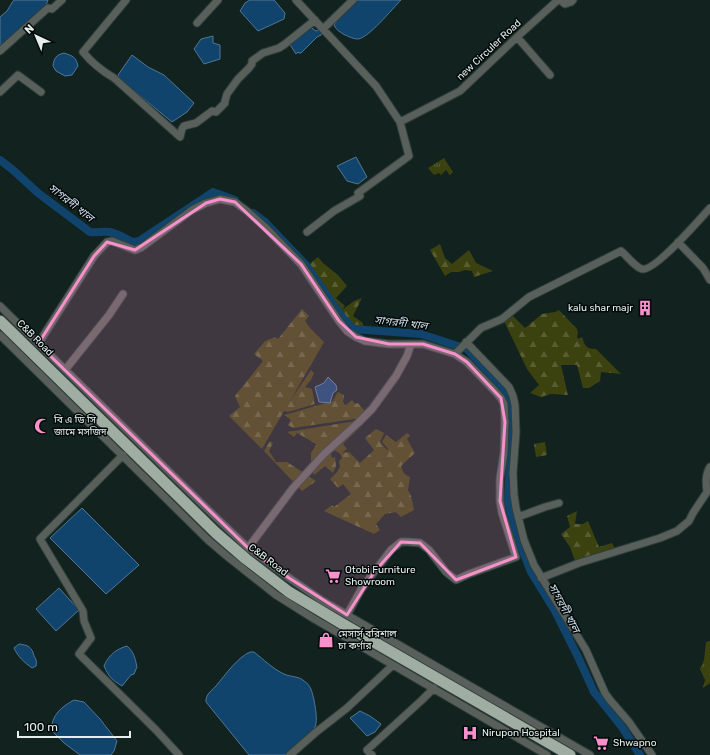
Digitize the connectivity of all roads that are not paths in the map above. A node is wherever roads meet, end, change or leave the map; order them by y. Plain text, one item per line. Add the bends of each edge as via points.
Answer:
1 (62, 0) edge
2 (126, 0) edge
3 (218, 0) edge
4 (223, 0) edge
5 (296, 0) edge
6 (353, 0) edge
7 (559, 0) edge
8 (573, 0) edge
9 (315, 20) junction
10 (197, 23) dead end
11 (323, 29) junction
12 (517, 37) junction
13 (0, 51) edge
14 (550, 75) dead end
15 (0, 92) edge
16 (41, 92) dead end
17 (400, 122) junction
18 (710, 208) edge
19 (307, 232) dead end
20 (678, 242) junction
21 (710, 280) edge
22 (123, 294) dead end
23 (0, 306) edge
24 (0, 321) edge
25 (0, 336) edge
26 (466, 342) junction
27 (38, 344) junction
28 (411, 344) junction
29 (455, 354) junction
30 (65, 370) junction
31 (123, 455) junction
32 (710, 467) edge
33 (559, 503) dead end
34 (518, 517) junction
35 (248, 548) junction
36 (541, 578) junction
37 (347, 615) junction
38 (394, 665) junction
39 (434, 688) junction
40 (179, 755) edge
41 (290, 755) edge
42 (372, 755) edge
43 (547, 755) edge
44 (570, 755) edge
45 (590, 755) edge
46 (652, 755) edge

1 - 13 street via 52,9 48,8
2 - 9 street via 83,52 89,60 114,78 180,137 184,126 196,123 212,111 216,112 224,104 227,94 250,68 252,61 263,52 279,48
3 - 4 street
3 - 10 street
5 - 9 street
6 - 11 street
7 - 8 street, new Circuler Road via 565,4
7 - 12 street, new Circuler Road
9 - 11 street
11 - 17 street via 376,86
12 - 14 street
12 - 17 street, new Circuler Road via 460,91
15 - 16 street via 18,75
17 - 19 street via 409,156 358,193 360,196
18 - 20 street
20 - 21 street via 703,268
20 - 26 street via 665,255 642,270 621,251 529,297 502,319 481,328
22 - 30 street
23 - 27 street
24 - 44 highway, C&B Road via 216,534 246,559 290,592 341,623
25 - 31 street
26 - 29 street
26 - 34 street via 509,387 513,396 516,445 513,488
27 - 28 street via 94,256 107,242 112,241 135,250 192,210 220,198 235,202 247,211 287,249 308,272 338,320 356,338 383,343
27 - 30 street
28 - 29 street via 423,344
28 - 35 street via 396,376 372,409 324,454 293,488
29 - 37 street via 486,380 504,404 504,453 500,501 516,557 456,580 420,543 400,542 362,588
30 - 35 street
31 - 38 street via 208,540 276,595
31 - 40 street via 40,540 83,611 91,638 79,654
32 - 36 street via 707,472 707,492 689,521 677,531
33 - 34 street
34 - 36 street via 531,559
35 - 37 street via 321,600
36 - 46 street via 586,650 610,700
37 - 45 street
38 - 39 street
38 - 41 street
39 - 42 street via 367,750
39 - 43 street

